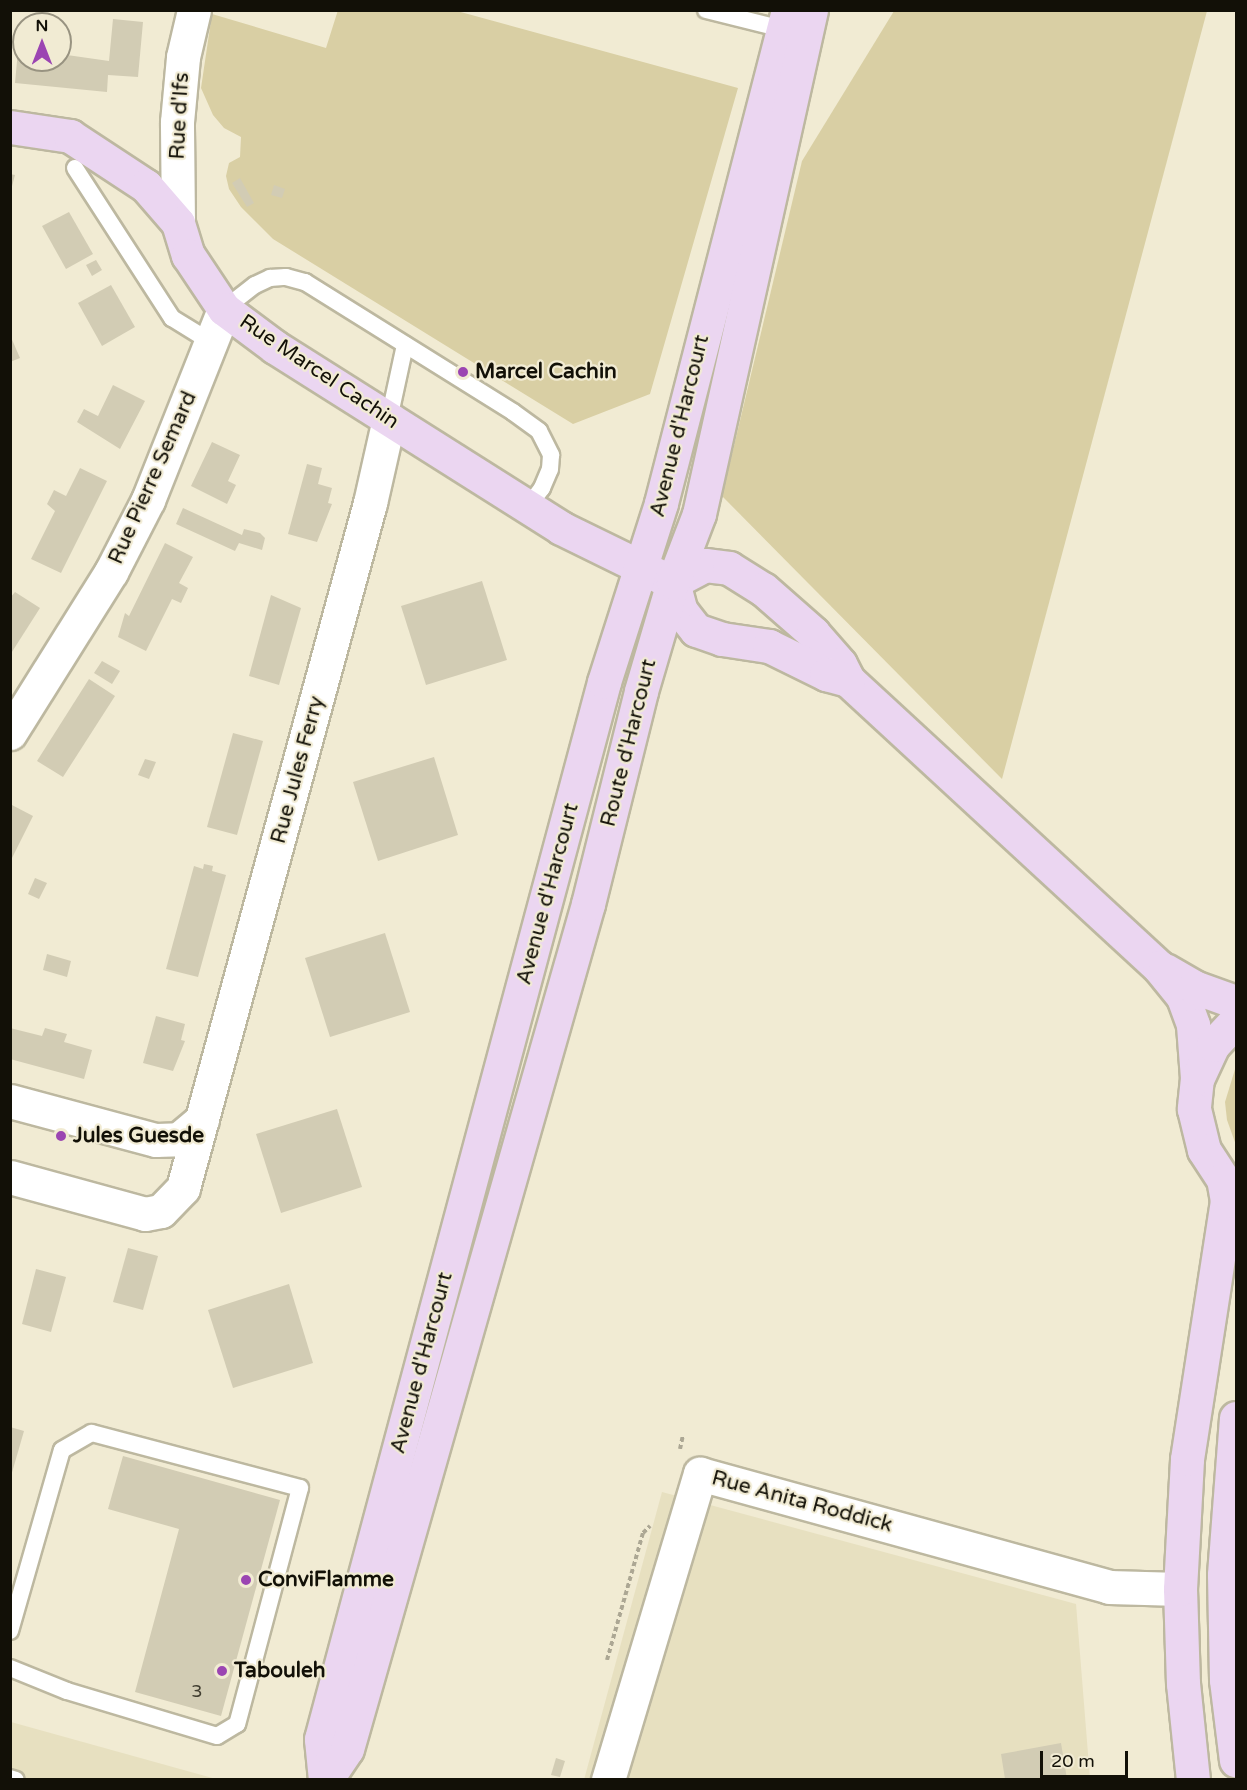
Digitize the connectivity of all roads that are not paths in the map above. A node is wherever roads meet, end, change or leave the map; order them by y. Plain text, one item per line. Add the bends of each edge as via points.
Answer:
1 (194, 10) edge
2 (706, 10) edge
3 (811, 10) edge
4 (785, 20) edge
5 (10, 127) edge
6 (75, 168) dead end
7 (178, 223) junction
8 (224, 309) junction
9 (211, 342) junction
10 (405, 345) junction
11 (389, 419) junction
12 (527, 508) junction
13 (642, 569) junction
14 (673, 582) junction
15 (848, 680) junction
16 (10, 733) edge
17 (588, 904) joint
18 (1159, 967) junction
19 (1236, 1002) edge
20 (1236, 1020) edge
21 (1197, 1078) junction
22 (10, 1101) edge
23 (202, 1120) junction
24 (10, 1177) edge
25 (1230, 1184) edge
26 (1236, 1418) edge
27 (1180, 1589) junction
28 (10, 1631) edge
29 (10, 1668) edge
30 (1236, 1760) edge
31 (10, 1778) edge
32 (16, 1779) edge
33 (326, 1779) edge
34 (608, 1779) edge
35 (1193, 1779) edge

1 - 7 street, Rue d'Ifs via 183,57 177,122
2 - 4 lane
3 - 14 main road, Avenue d'Harcourt via 699,514
4 - 13 main road, Avenue d'Harcourt
5 - 7 main road, Rue Marcel Cachin via 58,132 80,140 146,186
6 - 9 lane via 172,318
7 - 8 main road, Rue Marcel Cachin via 188,255
8 - 9 street, Rue Pierre Semard
8 - 10 lane via 255,285 286,277 305,282
8 - 11 main road, Rue Marcel Cachin via 275,347
9 - 16 street, Rue Pierre Semard via 148,500 111,572
10 - 11 lane
10 - 12 lane via 513,412 548,442 550,469
11 - 12 main road, Rue Marcel Cachin
11 - 23 street, Rue Jules Ferry via 367,515
12 - 13 main road, Rue Marcel Cachin
13 - 14 main road, Rue Marcel Cachin
13 - 33 main road, Avenue d'Harcourt via 604,682 321,1739
14 - 15 main road via 681,611 696,630 722,639 769,646 826,674
14 - 15 main road via 705,565 729,568 792,613 840,664
14 - 17 main road, Route d'Harcourt
15 - 18 main road
17 - 33 main road, Avenue d'Harcourt via 347,1749
18 - 19 main road via 1194,987
18 - 21 main road via 1189,1012
20 - 21 main road via 1213,1045
21 - 25 main road via 1197,1126 1204,1150
22 - 23 street via 156,1140 179,1139
23 - 24 street, Rue Jules Ferry via 183,1188 161,1211 145,1214
25 - 27 main road via 1187,1459
26 - 30 main road via 1224,1575 1226,1680
27 - 34 street, Rue Anita Roddick via 1109,1587 700,1474
27 - 35 main road via 1182,1684
28 - 29 lane via 62,1450 92,1432 300,1488 237,1724 217,1736 67,1691
31 - 32 lane

